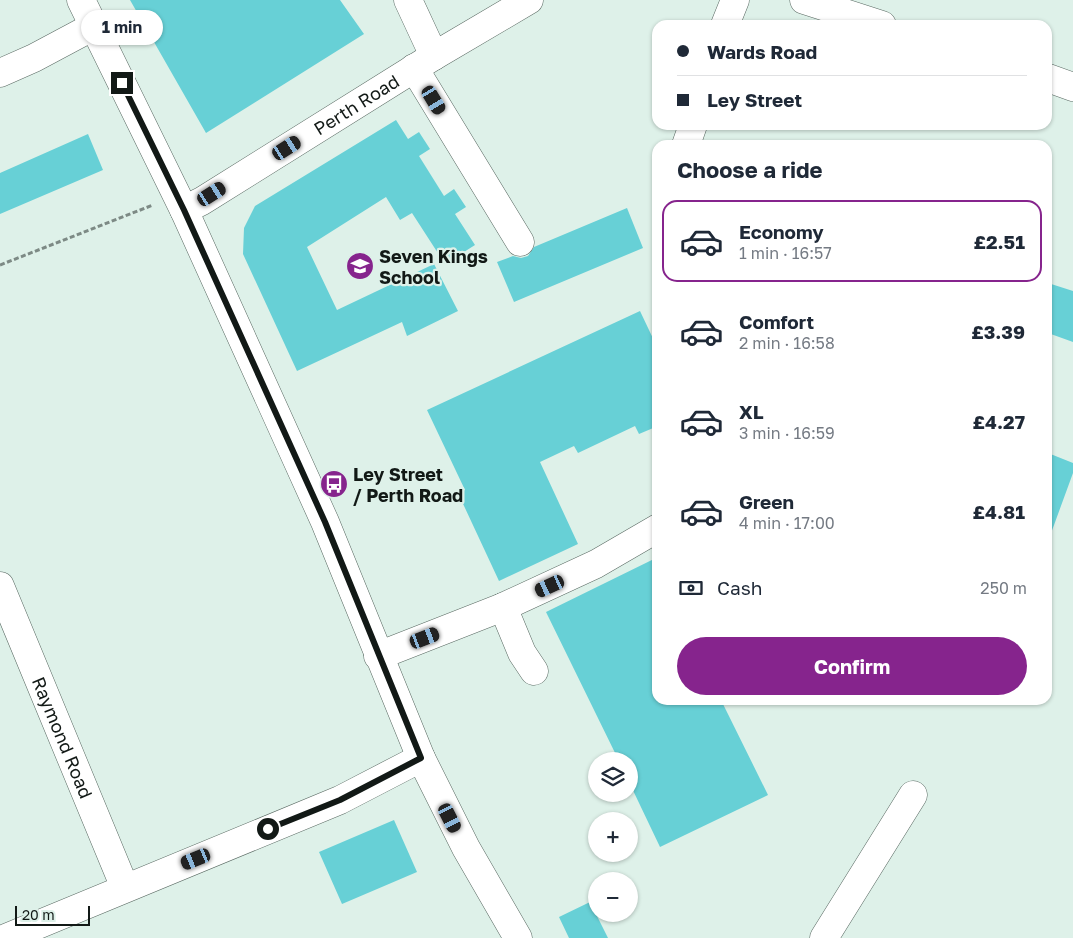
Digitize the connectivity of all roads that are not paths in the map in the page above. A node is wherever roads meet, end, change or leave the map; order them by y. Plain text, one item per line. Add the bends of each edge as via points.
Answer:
1 (81, 0) edge
2 (408, 0) edge
3 (529, 0) edge
4 (735, 0) edge
5 (804, 0) edge
6 (727, 20) edge
7 (866, 20) edge
8 (94, 26) junction
9 (424, 62) junction
10 (0, 72) edge
11 (1052, 79) edge
12 (1073, 86) edge
13 (181, 202) junction
14 (520, 242) dead end
15 (652, 531) edge
16 (0, 586) edge
17 (503, 607) junction
18 (378, 656) junction
19 (534, 671) dead end
20 (421, 758) junction
21 (913, 794) dead end
22 (125, 888) junction
23 (6, 938) edge
24 (518, 938) edge
25 (824, 938) edge

1 - 8 street
2 - 9 street
3 - 9 street, Perth Road
4 - 6 street
5 - 7 street
8 - 10 street
8 - 13 street
9 - 13 street, Perth Road via 202,201
9 - 14 street
11 - 12 street
13 - 18 street via 325,522
15 - 17 street via 596,564
16 - 22 street, Raymond Road
17 - 18 street
17 - 19 street via 522,654
18 - 20 street
20 - 22 street via 340,800
20 - 24 street via 466,848
21 - 25 street
22 - 23 street

